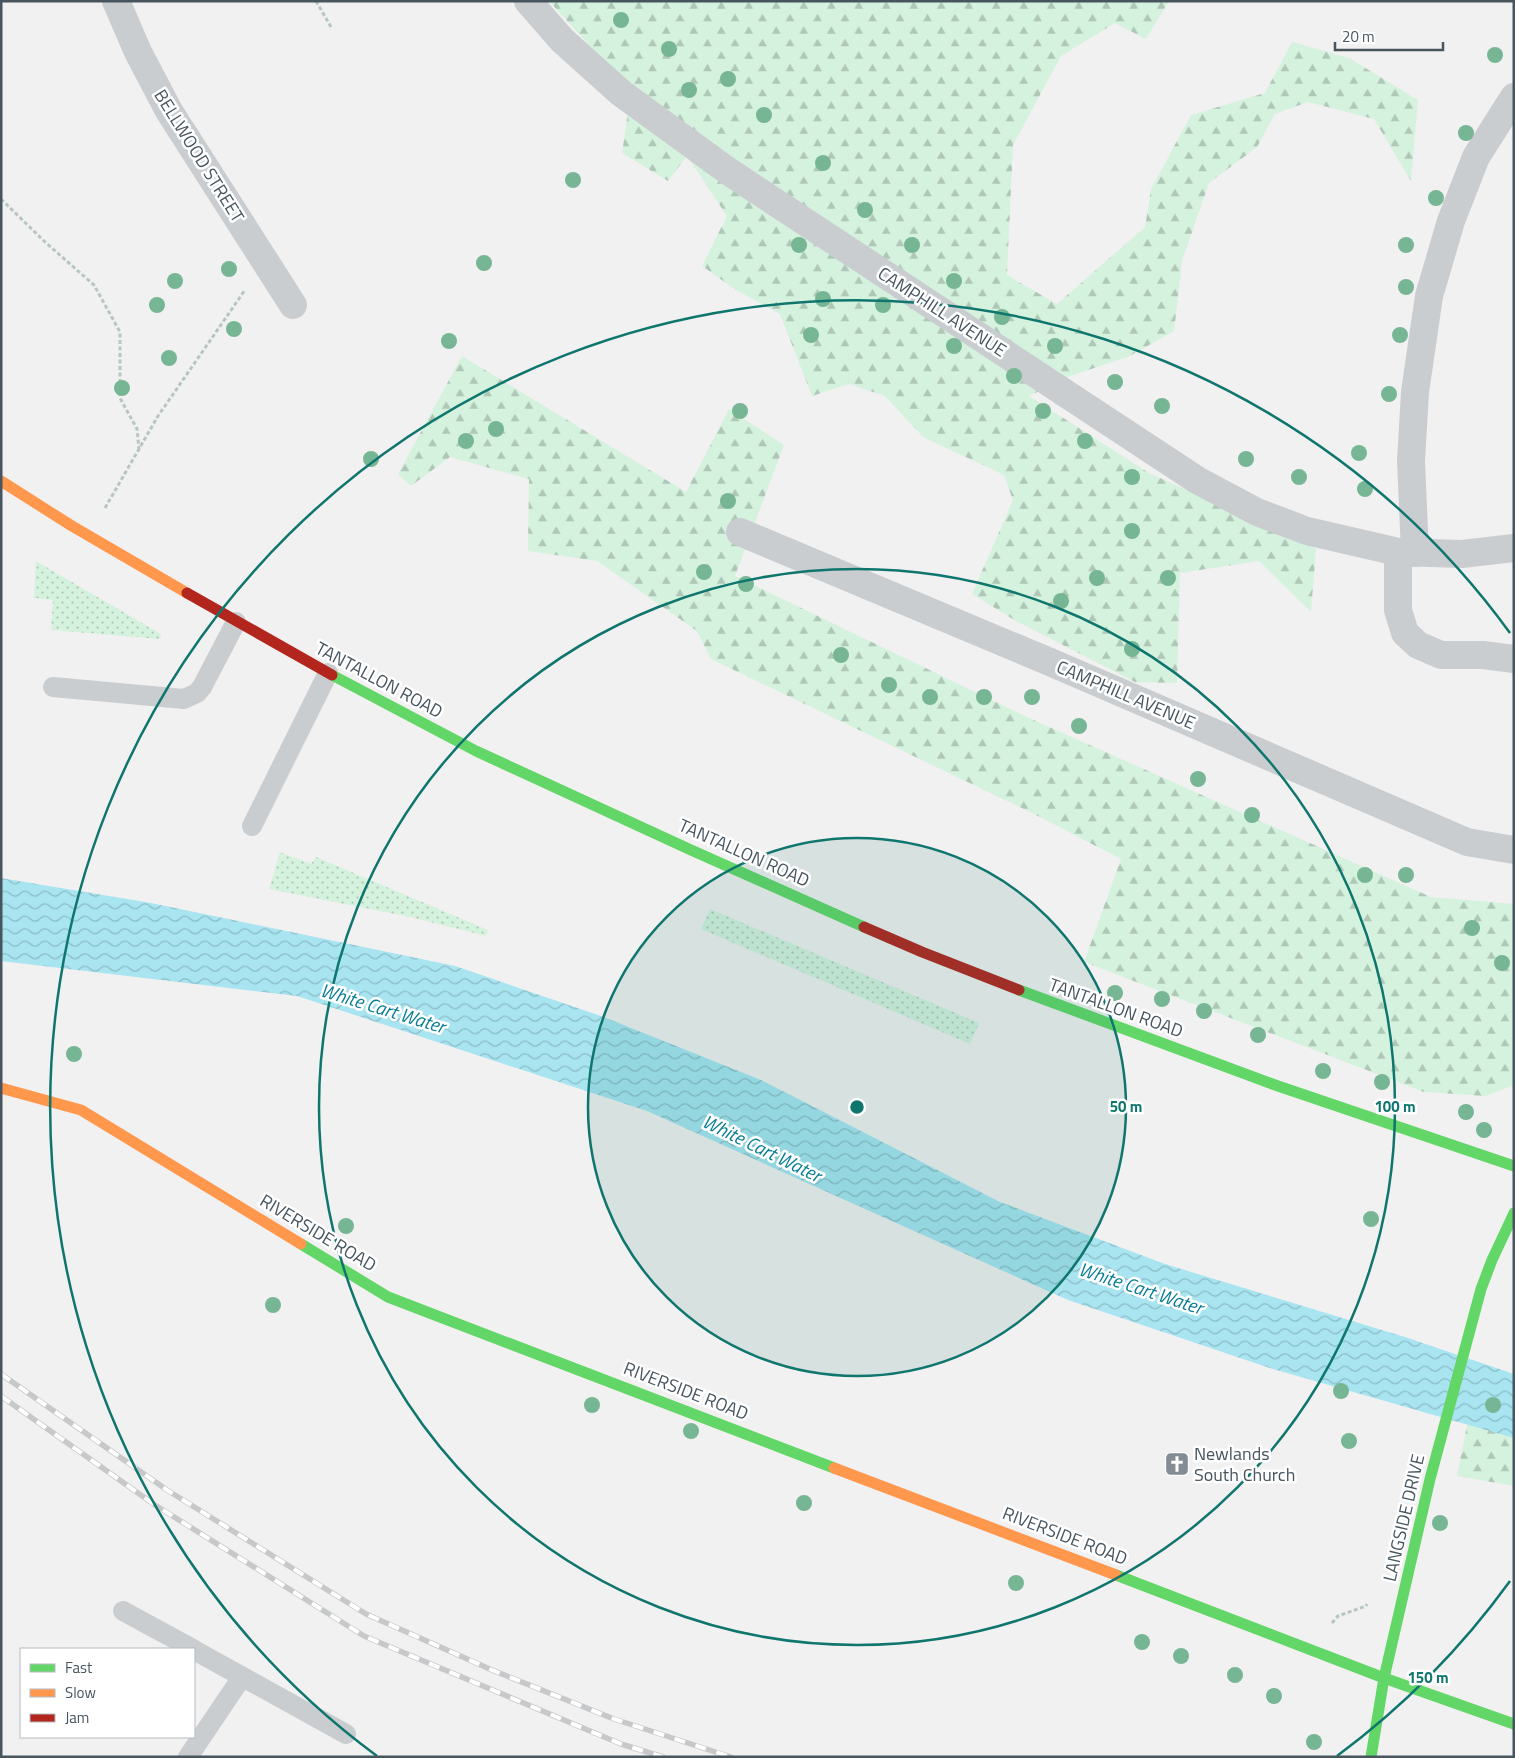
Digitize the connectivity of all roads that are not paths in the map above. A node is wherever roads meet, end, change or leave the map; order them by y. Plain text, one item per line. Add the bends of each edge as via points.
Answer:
1 (116, 1) edge
2 (528, 1) edge
3 (1514, 97) edge
4 (293, 305) dead end
5 (1, 481) edge
6 (740, 532) dead end
7 (1514, 548) edge
8 (1407, 553) junction
9 (236, 622) junction
10 (1514, 659) edge
11 (328, 673) junction
12 (53, 687) dead end
13 (252, 826) dead end
14 (1514, 850) edge
15 (1, 1088) edge
16 (1514, 1166) edge
17 (1514, 1213) edge
18 (123, 1611) dead end
19 (189, 1648) edge
20 (195, 1651) edge
21 (242, 1677) junction
22 (1384, 1678) junction
23 (1514, 1724) edge
24 (346, 1734) dead end
25 (188, 1757) edge
26 (1371, 1757) edge

1 - 4 street, BELLWOOD STREET via 138,52 169,110
2 - 8 street, CAMPHILL AVENUE via 562,40 621,93 728,171 1196,480 1257,512 1307,531
3 - 8 street via 1476,157 1451,222 1429,296 1415,392
5 - 9 street, TANTALLON ROAD
6 - 14 street, CAMPHILL AVENUE via 1467,842
7 - 8 street, CAMPHILL AVENUE via 1462,554
8 - 10 street via 1398,610 1405,633 1418,645 1441,655
9 - 11 street, TANTALLON ROAD
9 - 12 lane via 202,687 184,699
11 - 13 lane
11 - 16 street, TANTALLON ROAD via 476,751 922,952 1268,1083
15 - 22 street, RIVERSIDE ROAD via 81,1110 388,1297
17 - 22 street, LANGSIDE DRIVE via 1481,1289 1430,1480
18 - 19 lane
20 - 21 lane
21 - 24 lane
21 - 25 lane
22 - 23 street, RIVERSIDE ROAD
22 - 26 street, LANGSIDE DRIVE

